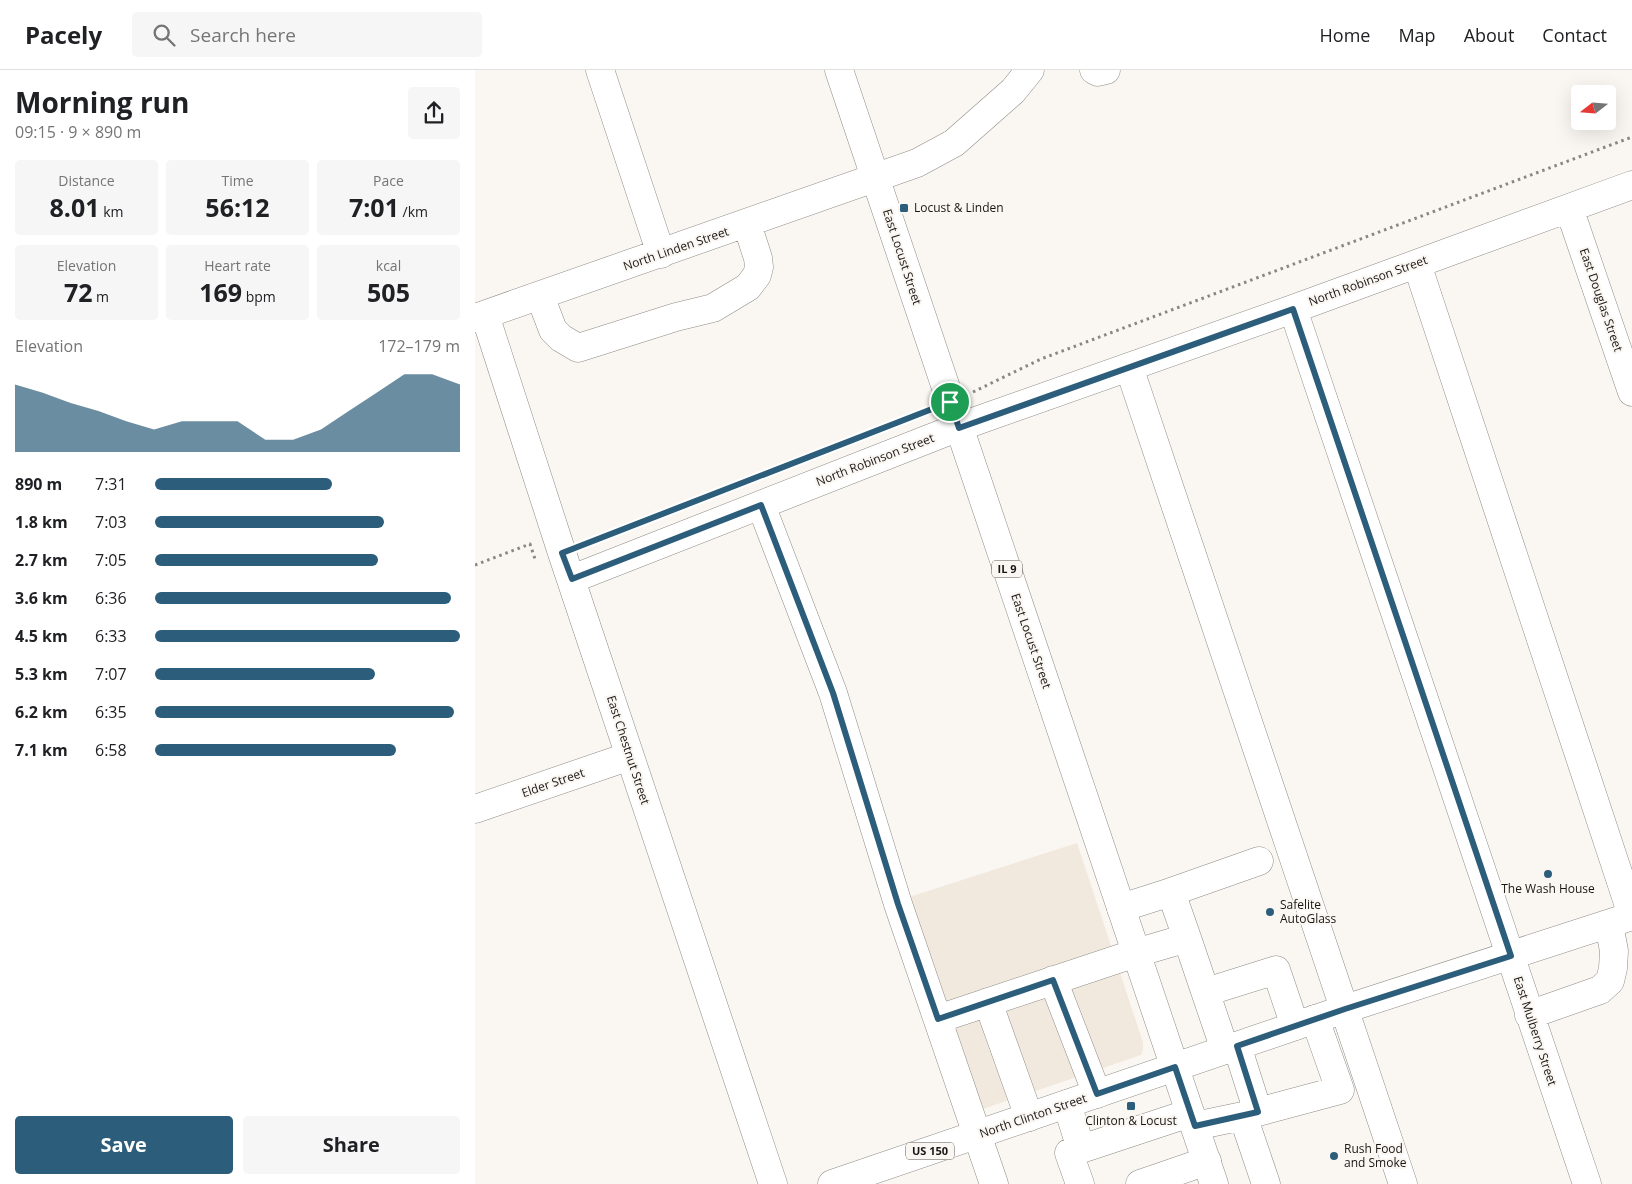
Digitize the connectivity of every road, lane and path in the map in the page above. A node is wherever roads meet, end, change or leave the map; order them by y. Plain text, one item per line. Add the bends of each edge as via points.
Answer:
1 (600, 70) edge
2 (839, 70) edge
3 (1030, 70) edge
4 (1094, 70) edge
5 (1106, 70) edge
6 (1632, 137) edge
7 (876, 179) junction
8 (1632, 184) edge
9 (1569, 208) junction
10 (747, 224) junction
11 (661, 254) junction
12 (1417, 264) junction
13 (540, 296) junction
14 (1293, 309) junction
15 (480, 317) edge
16 (1129, 367) junction
17 (1632, 392) edge
18 (955, 415) junction
19 (761, 505) junction
20 (681, 507) dead end
21 (562, 553) junction
22 (475, 565) edge
23 (572, 579) junction
24 (630, 756) junction
25 (475, 809) edge
26 (1259, 861) dead end
27 (1171, 892) junction
28 (1121, 908) junction
29 (1624, 919) edge
30 (1187, 938) junction
31 (1136, 953) junction
32 (1511, 956) junction
33 (1053, 980) junction
34 (1205, 992) junction
35 (987, 1002) junction
36 (1345, 1009) junction
37 (1529, 1015) junction
38 (938, 1019) junction
39 (1305, 1023) junction
40 (1231, 1048) junction
41 (1360, 1054) junction
42 (1331, 1063) junction
43 (1175, 1067) junction
44 (1097, 1094) junction
45 (1067, 1104) junction
46 (1251, 1114) junction
47 (1029, 1117) junction
48 (1192, 1120) junction
49 (977, 1134) junction
50 (1081, 1149) junction
51 (1210, 1173) edge
52 (773, 1184) edge
53 (832, 1184) edge
54 (994, 1184) edge
55 (1080, 1184) edge
56 (1140, 1184) edge
57 (1266, 1184) edge
58 (1403, 1184) edge
59 (1587, 1184) edge

1 - 11 street
2 - 7 street, East Locust Street / IL 9
3 - 7 street, North Linden Street via 1013,91 954,143 917,163
4 - 5 street
6 - 18 path via 1041,359
7 - 10 street, North Linden Street
7 - 18 street, East Locust Street / IL 9
8 - 9 street, North Robinson Street
9 - 12 street, North Robinson Street
9 - 17 street, East Douglas Street
10 - 11 street, North Linden Street
10 - 13 street via 758,258 757,274 748,287 713,308 578,348 553,330
11 - 13 street, North Linden Street
12 - 14 street, North Robinson Street
12 - 29 street
13 - 15 street, North Linden Street
14 - 16 street, North Robinson Street
14 - 32 street, East Mulberry Street
15 - 21 street, East Chestnut Street
16 - 18 street, North Robinson Street
16 - 36 street
18 - 19 street, North Robinson Street
18 - 28 street, East Locust Street / IL 9
19 - 23 street, North Robinson Street
19 - 38 street via 833,693 898,904
20 - 21 path
21 - 22 path via 536,562 530,544
21 - 23 street, East Chestnut Street
23 - 24 street, East Chestnut Street
24 - 25 street, Elder Street
24 - 52 street, East Chestnut Street
26 - 27 street
27 - 28 street
27 - 30 street
28 - 31 street, East Locust Street / IL 9
29 - 32 street, North Clinton Street / US 150
29 - 37 street via 1614,950 1610,981 1599,990
30 - 31 street
30 - 34 street
31 - 33 street
31 - 43 street, East Locust Street / IL 9
32 - 36 street, North Clinton Street / US 150
32 - 37 street, East Mulberry Street
33 - 35 street
33 - 44 street
34 - 39 street via 1277,970
34 - 40 street
35 - 38 street
35 - 47 street
36 - 39 street, North Clinton Street / US 150
36 - 41 street
37 - 59 street, East Mulberry Street
38 - 49 street
39 - 40 street, North Clinton Street / US 150
39 - 42 street
40 - 43 street, North Clinton Street / US 150
40 - 46 street
41 - 42 street
41 - 58 street
42 - 46 street via 1339,1090
43 - 44 street, North Clinton Street / US 150
43 - 48 street, East Locust Street
44 - 45 street, North Clinton Street / US 150
45 - 47 street, North Clinton Street / US 150
45 - 50 street
46 - 48 street
46 - 57 street
47 - 49 street, North Clinton Street / US 150
48 - 50 street
48 - 51 street, East Locust Street
49 - 53 street, North Clinton Street / US 150
49 - 54 street
50 - 55 street via 1069,1153
51 - 56 street

